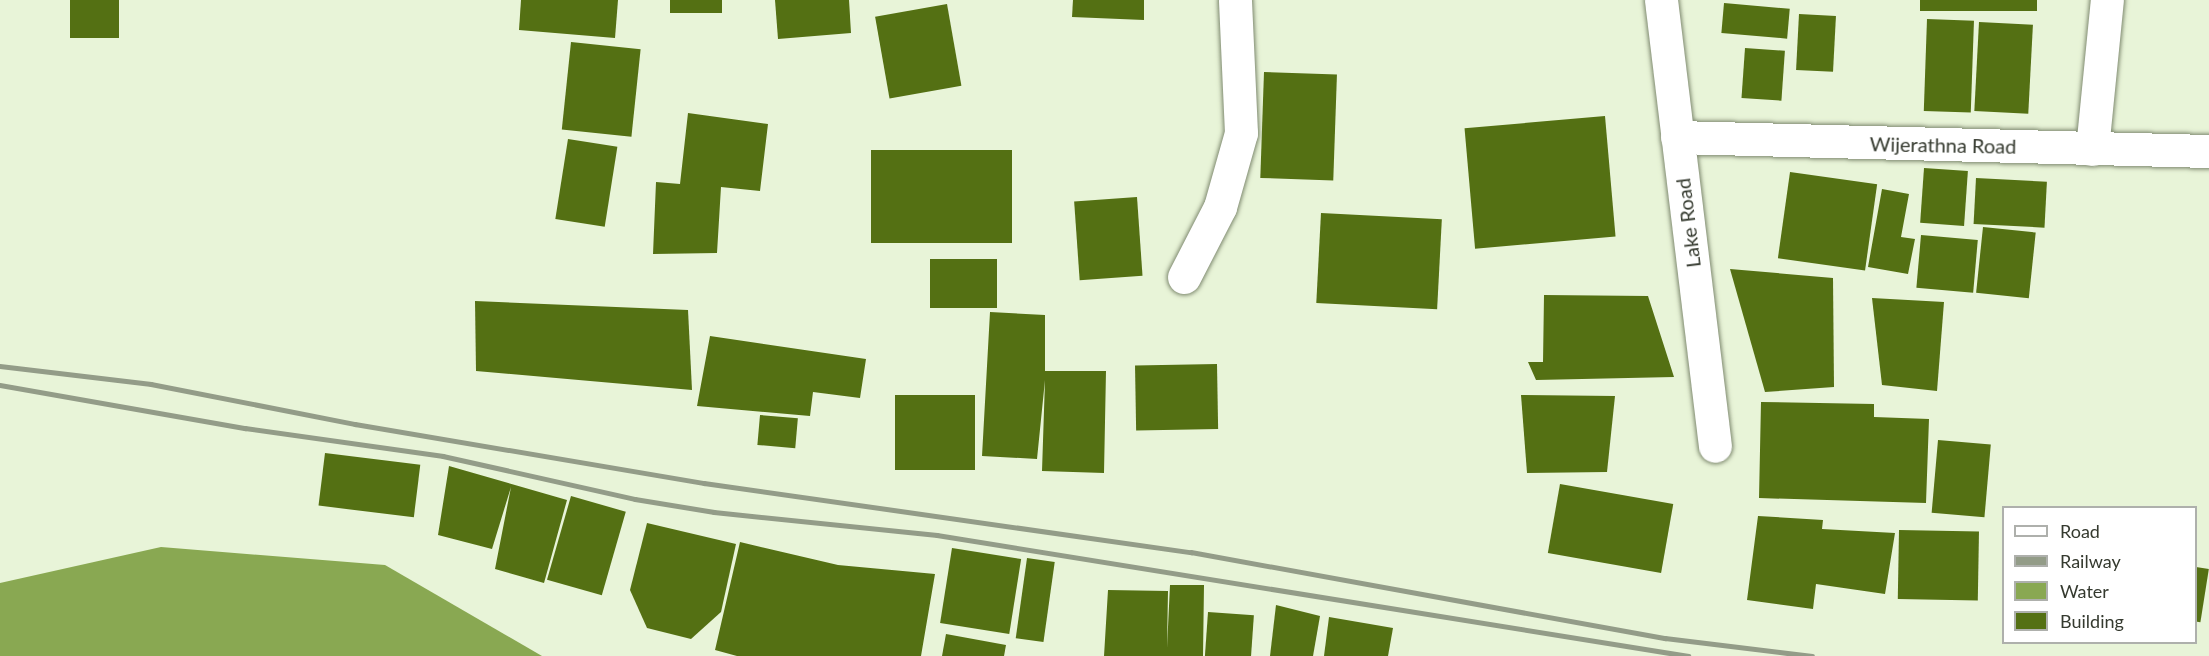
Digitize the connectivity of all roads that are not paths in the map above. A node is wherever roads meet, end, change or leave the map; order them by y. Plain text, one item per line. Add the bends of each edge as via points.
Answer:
1 (1235, 0) edge
2 (1661, 0) edge
3 (2107, 0) edge
4 (1677, 137) junction
5 (2092, 148) junction
6 (2209, 151) edge
7 (1184, 278) dead end
8 (1715, 446) dead end

1 - 7 street via 1241,133 1220,207
2 - 4 street, Lake Road
3 - 5 street
4 - 5 street, Wijerathna Road
4 - 8 street, Lake Road
5 - 6 street, Wijerathna Road

